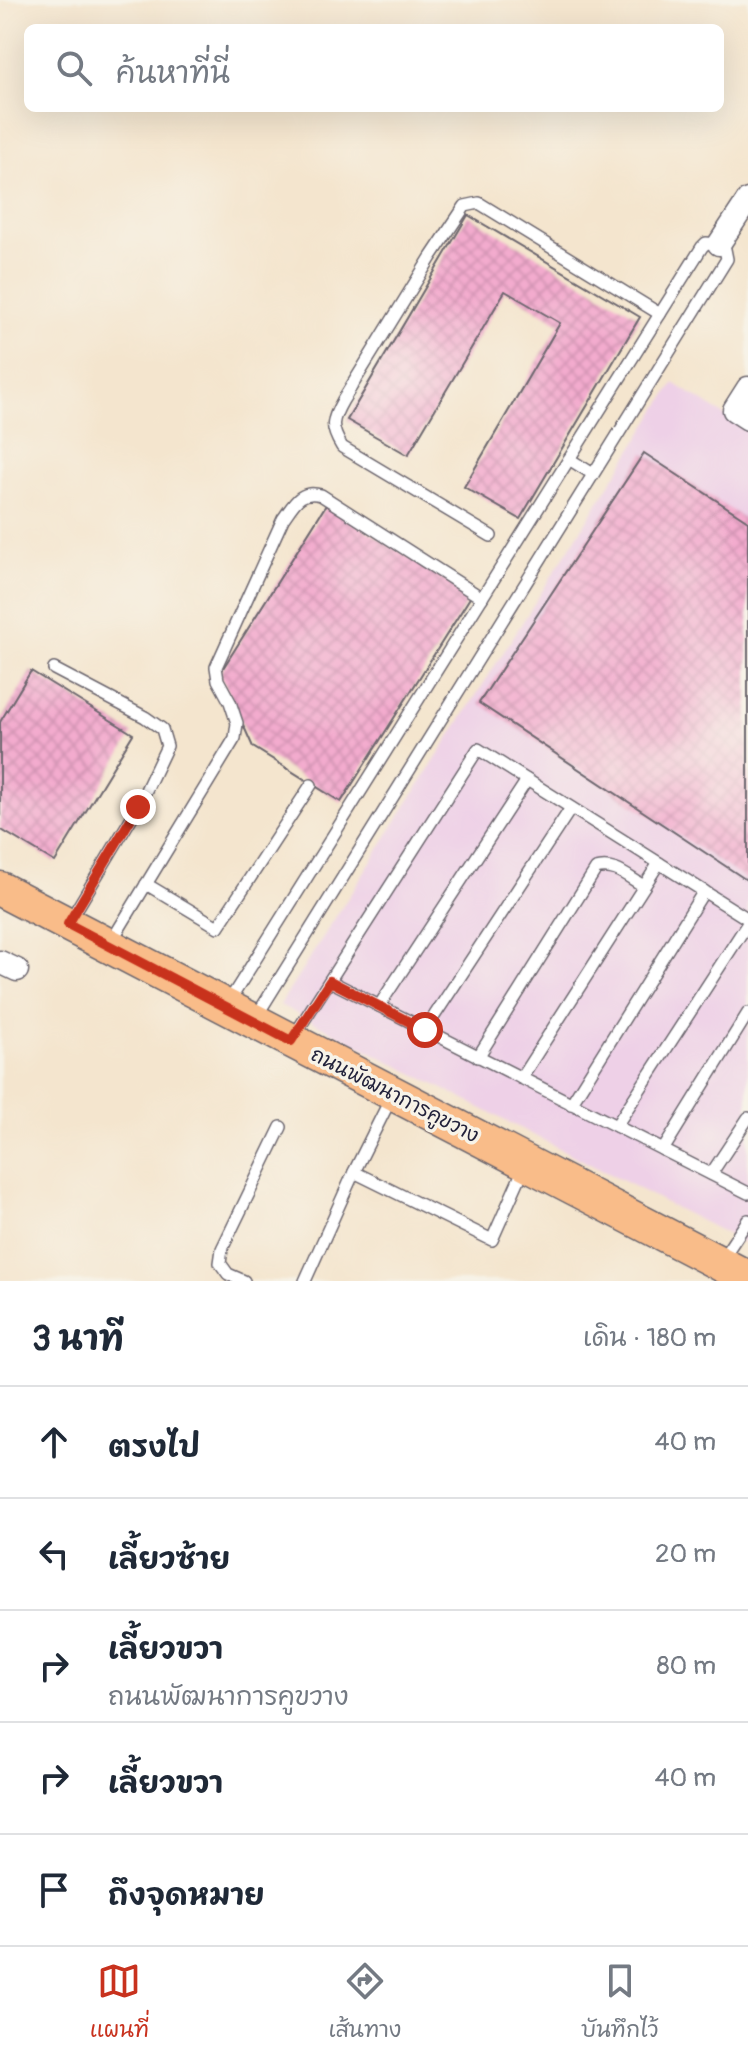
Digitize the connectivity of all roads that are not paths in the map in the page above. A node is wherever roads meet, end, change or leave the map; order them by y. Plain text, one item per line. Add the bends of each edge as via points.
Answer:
1 (748, 200) edge
2 (719, 244) junction
3 (660, 314) junction
4 (748, 388) edge
5 (748, 419) edge
6 (569, 459) junction
7 (593, 474) junction
8 (491, 536) dead end
9 (482, 598) junction
10 (54, 669) dead end
11 (527, 780) junction
12 (311, 785) dead end
13 (571, 808) junction
14 (659, 863) junction
15 (146, 884) junction
16 (644, 886) junction
17 (0, 889) edge
18 (704, 891) junction
19 (748, 921) edge
20 (68, 924) junction
21 (109, 946) junction
22 (330, 981) junction
23 (379, 1006) junction
24 (748, 1013) edge
25 (239, 1014) junction
26 (425, 1030) junction
27 (291, 1041) junction
28 (478, 1057) junction
29 (521, 1078) junction
30 (393, 1094) junction
31 (571, 1104) junction
32 (748, 1118) edge
33 (616, 1126) junction
34 (281, 1127) dead end
35 (663, 1150) junction
36 (526, 1163) junction
37 (354, 1172) junction
38 (711, 1174) junction
39 (748, 1193) edge
40 (748, 1220) edge
41 (734, 1271) edge
42 (244, 1281) edge
43 (305, 1281) edge

1 - 2 street
2 - 3 lane via 702,247
2 - 7 lane via 727,259
3 - 6 lane
3 - 8 lane via 479,203 465,206 334,415 332,431 342,447
4 - 5 street via 734,410
6 - 7 lane
6 - 9 lane
7 - 25 lane
9 - 15 lane via 321,495 302,494 283,519 216,667 237,723 235,738
9 - 25 lane
10 - 20 lane via 145,717 162,729 167,746 138,807
11 - 13 lane
11 - 22 lane via 478,749
11 - 23 lane
12 - 15 lane via 218,927
13 - 14 lane
13 - 26 lane
14 - 16 lane
14 - 18 lane
15 - 21 lane
16 - 28 lane via 611,867 596,869
16 - 29 lane
17 - 20 main road, ถนนพัฒนาการคูขวาง
18 - 19 lane
18 - 31 lane
19 - 33 lane
20 - 21 main road, ถนนพัฒนาการคูขวาง
21 - 25 main road, ถนนพัฒนาการคูขวาง
22 - 23 lane
22 - 27 lane
23 - 26 lane
24 - 35 lane
25 - 27 main road, ถนนพัฒนาการคูขวาง
26 - 28 lane
27 - 30 main road, ถนนพัฒนาการคูขวาง
28 - 29 lane
29 - 31 lane
30 - 36 main road, ถนนพัฒนาการคูขวาง
30 - 37 lane
31 - 33 lane
32 - 38 lane
33 - 35 lane
34 - 42 lane via 222,1249 220,1263
35 - 38 lane
36 - 37 lane via 492,1240
36 - 41 main road, ถนนพัฒนาการคูขวาง
37 - 43 lane
38 - 39 lane
40 - 41 lane

